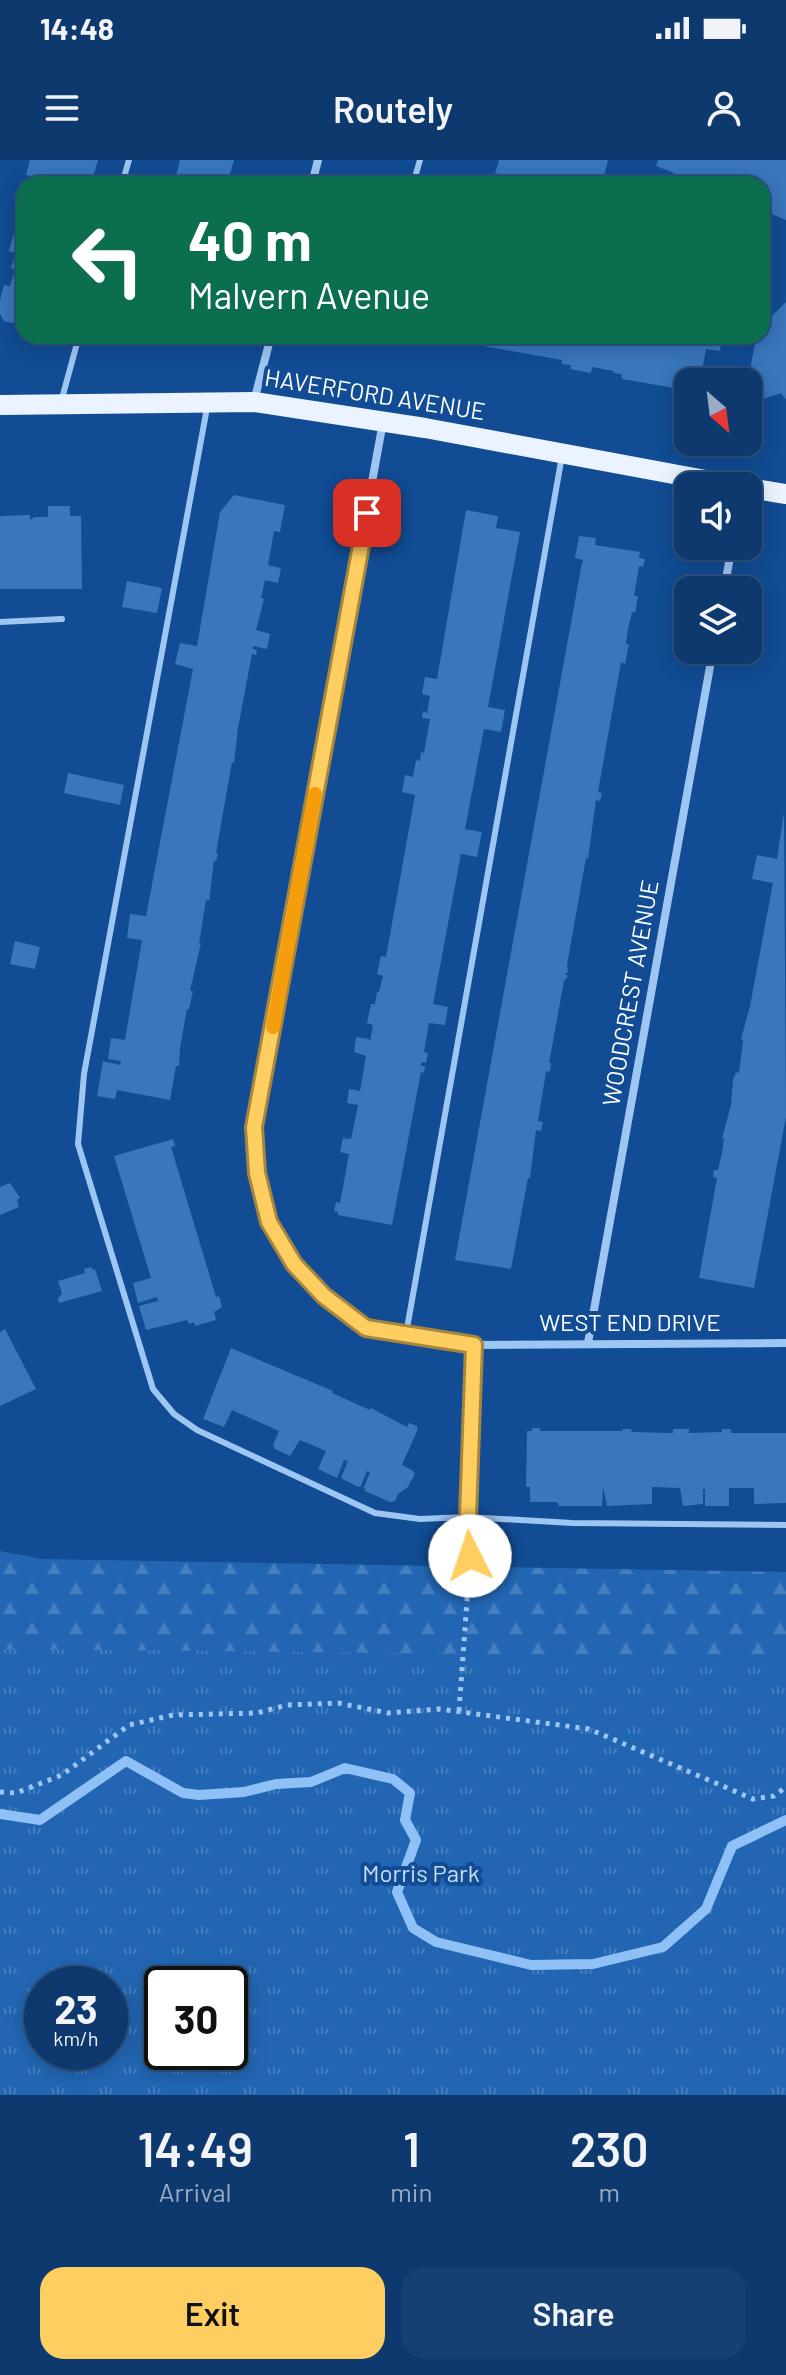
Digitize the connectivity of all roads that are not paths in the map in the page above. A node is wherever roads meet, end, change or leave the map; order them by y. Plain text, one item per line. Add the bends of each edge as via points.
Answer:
1 (77, 344) edge
2 (269, 344) edge
3 (209, 402) junction
4 (254, 402) junction
5 (0, 405) edge
6 (60, 405) junction
7 (383, 421) junction
8 (563, 452) junction
9 (674, 474) edge
10 (762, 490) edge
11 (786, 494) edge
12 (62, 619) dead end
13 (0, 622) edge
14 (710, 664) edge
15 (406, 1334) junction
16 (588, 1343) junction
17 (786, 1343) edge
18 (474, 1345) junction
19 (468, 1517) junction
20 (786, 1525) edge
21 (470, 1556) road end

1 - 6 lane
2 - 4 street
3 - 4 main road, HAVERFORD AVENUE
3 - 6 main road, HAVERFORD AVENUE
3 - 19 lane via 84,1074 78,1144 153,1389 174,1414 197,1430 375,1513 420,1519
4 - 7 main road, HAVERFORD AVENUE
5 - 6 main road, HAVERFORD AVENUE
7 - 8 main road, HAVERFORD AVENUE
7 - 15 street, WEST END DRIVE via 254,1127 257,1173 269,1222 294,1264 366,1328
8 - 9 main road, HAVERFORD AVENUE
8 - 15 lane
10 - 11 main road
12 - 13 lane
14 - 16 street, WOODCREST AVENUE
15 - 18 street, WEST END DRIVE
16 - 17 street, WEST END DRIVE
16 - 18 street, WEST END DRIVE
18 - 19 street
19 - 20 lane
19 - 21 street

